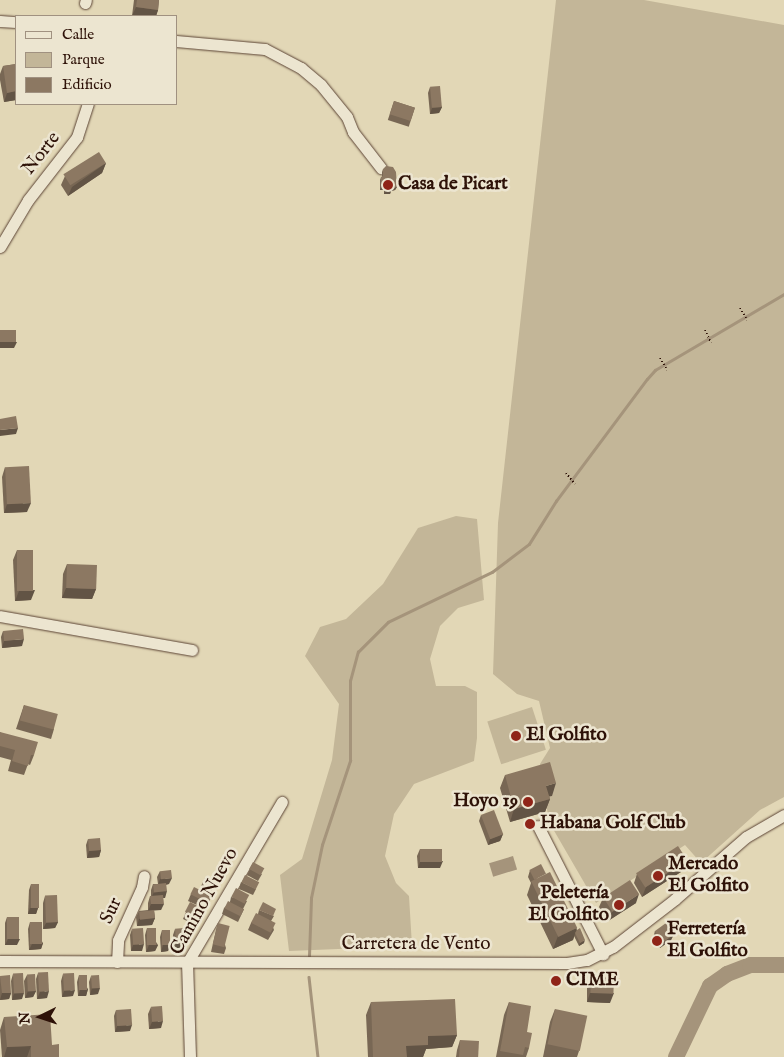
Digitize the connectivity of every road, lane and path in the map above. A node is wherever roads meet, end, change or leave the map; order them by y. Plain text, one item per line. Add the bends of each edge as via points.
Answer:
1 (0, 20) edge
2 (15, 22) edge
3 (178, 41) edge
4 (88, 105) edge
5 (381, 168) edge
6 (0, 247) edge
7 (740, 308) dead end
8 (747, 320) dead end
9 (705, 330) dead end
10 (711, 343) dead end
11 (660, 358) dead end
12 (667, 370) dead end
13 (566, 474) dead end
14 (575, 484) dead end
15 (0, 616) edge
16 (192, 650) dead end
17 (282, 802) dead end
18 (784, 815) edge
19 (538, 826) dead end
20 (144, 876) dead end
21 (603, 954) junction
22 (0, 961) edge
23 (117, 962) junction
24 (187, 963) junction
25 (190, 1057) edge

1 - 2 street
3 - 5 street via 265,49 301,68 321,85 347,116 353,132
4 - 6 street, Norte via 77,137 28,200
7 - 8 path
9 - 10 path
11 - 12 path
13 - 14 path
15 - 16 street
17 - 24 street, Camino Nuevo
18 - 21 street, Carretera de Vento via 746,837 675,899
19 - 21 street
20 - 23 street, Sur via 142,888 118,940
21 - 24 street, Carretera de Vento via 566,963
22 - 23 street, Carretera de Vento
23 - 24 street, Carretera de Vento
24 - 25 street, Camino Nuevo

